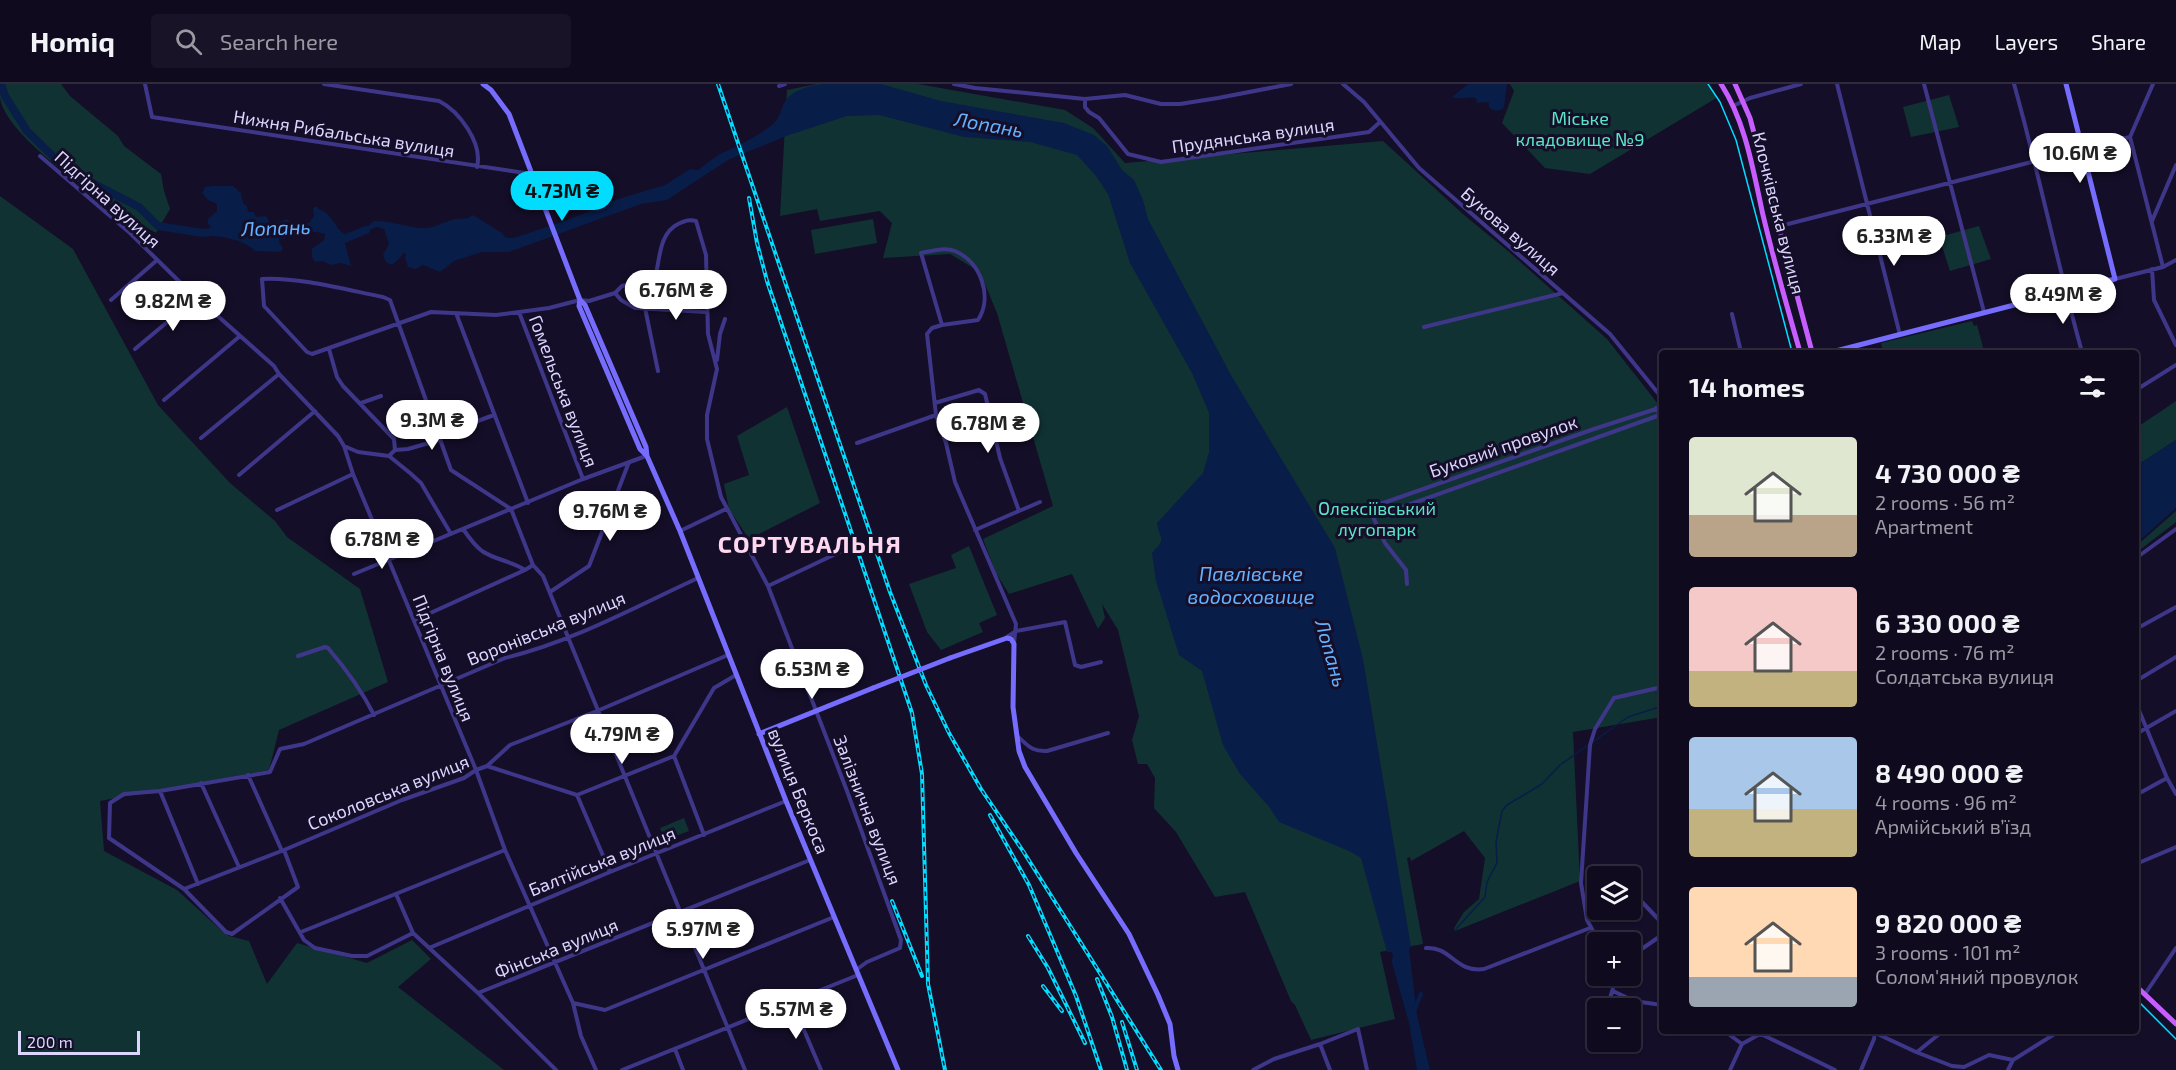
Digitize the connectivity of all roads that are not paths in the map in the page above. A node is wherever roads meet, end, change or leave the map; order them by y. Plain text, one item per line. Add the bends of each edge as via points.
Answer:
1 (145, 84) edge
2 (324, 84) edge
3 (483, 84) edge
4 (785, 84) edge
5 (954, 84) edge
6 (1291, 84) edge
7 (1343, 84) edge
8 (1721, 84) edge
9 (1735, 84) edge
10 (1801, 84) edge
11 (1837, 84) edge
12 (1924, 84) edge
13 (2014, 84) edge
14 (2066, 84) edge
15 (2153, 84) edge
16 (779, 86) dead end
17 (1781, 87) edge
18 (1085, 99) junction
19 (1743, 101) junction
20 (1733, 106) junction
21 (1380, 122) junction
22 (2130, 137) junction
23 (2083, 149) junction
24 (40, 156) dead end
25 (2036, 160) junction
26 (2176, 165) edge
27 (477, 167) junction
28 (532, 174) junction
29 (1950, 183) junction
30 (1868, 203) junction
31 (2152, 222) junction
32 (1788, 224) dead end
33 (2176, 260) edge
34 (156, 261) junction
35 (2163, 267) junction
36 (2152, 269) junction
37 (2115, 279) junction
38 (2065, 291) junction
39 (615, 293) junction
40 (1563, 293) junction
41 (196, 298) junction
42 (111, 300) dead end
43 (580, 300) junction
44 (646, 309) junction
45 (519, 312) junction
46 (706, 312) junction
47 (1984, 312) junction
48 (456, 313) junction
49 (1732, 314) dead end
50 (725, 319) dead end
51 (399, 322) junction
52 (942, 325) junction
53 (1425, 327) dead end
54 (1900, 335) junction
55 (240, 336) junction
56 (2176, 345) edge
57 (135, 349) dead end
58 (329, 349) junction
59 (1741, 350) edge
60 (1799, 350) edge
61 (1811, 350) edge
62 (1840, 350) edge
63 (2081, 350) edge
64 (717, 363) junction
65 (2176, 365) edge
66 (658, 371) dead end
67 (279, 374) junction
68 (2139, 388) edge
69 (1659, 394) edge
70 (381, 396) dead end
71 (164, 400) dead end
72 (935, 403) junction
73 (361, 404) junction
74 (1656, 408) junction
75 (1659, 408) edge
76 (315, 411) junction
77 (1659, 414) edge
78 (494, 415) junction
79 (936, 415) junction
80 (1659, 416) edge
81 (201, 438) dead end
82 (438, 438) junction
83 (857, 443) dead end
84 (344, 446) junction
85 (395, 450) junction
86 (389, 456) junction
87 (647, 456) junction
88 (629, 462) junction
89 (353, 474) junction
90 (239, 475) dead end
91 (583, 480) junction
92 (528, 502) junction
93 (1040, 502) dead end
94 (511, 509) junction
95 (726, 509) junction
96 (277, 510) dead end
97 (1019, 511) junction
98 (1374, 518) junction
99 (2176, 528) edge
100 (463, 529) junction
101 (975, 530) junction
102 (680, 531) junction
103 (451, 534) junction
104 (843, 551) dead end
105 (2139, 556) edge
106 (389, 559) junction
107 (533, 565) junction
108 (525, 570) junction
109 (354, 574) dead end
110 (699, 578) junction
111 (1407, 584) dead end
112 (768, 586) junction
113 (550, 592) junction
114 (2176, 607) edge
115 (415, 620) junction
116 (2139, 627) edge
117 (1016, 631) junction
118 (567, 638) junction
119 (1007, 638) junction
120 (1014, 644) junction
121 (728, 655) junction
122 (298, 656) dead end
123 (2176, 657) edge
124 (1101, 662) dead end
125 (736, 675) junction
126 (2139, 679) edge
127 (440, 686) junction
128 (1659, 688) edge
129 (2139, 710) edge
130 (597, 711) junction
131 (816, 711) junction
132 (2176, 711) edge
133 (374, 716) junction
134 (2147, 727) junction
135 (2139, 732) edge
136 (1108, 733) dead end
137 (759, 734) junction
138 (1017, 736) junction
139 (674, 756) junction
140 (487, 766) junction
141 (476, 770) junction
142 (248, 775) junction
143 (624, 776) junction
144 (2167, 778) junction
145 (201, 783) junction
146 (160, 791) junction
147 (2176, 791) edge
148 (2139, 793) edge
149 (577, 795) junction
150 (786, 801) junction
151 (704, 835) junction
152 (2176, 847) edge
153 (283, 850) junction
154 (505, 850) junction
155 (656, 853) junction
156 (810, 860) junction
157 (2139, 863) edge
158 (239, 867) junction
159 (610, 872) junction
160 (198, 884) junction
161 (184, 889) junction
162 (396, 894) junction
163 (280, 898) junction
164 (1641, 901) edge
165 (531, 905) junction
166 (680, 912) junction
167 (834, 917) junction
168 (1587, 920) joint
169 (1659, 920) edge
170 (1590, 928) junction
171 (301, 932) junction
172 (1593, 932) edge
173 (413, 933) junction
174 (1659, 937) edge
175 (429, 948) junction
176 (1426, 948) dead end
177 (2176, 948) edge
178 (1641, 949) edge
179 (556, 963) junction
180 (704, 971) junction
181 (857, 973) junction
182 (1614, 986) edge
183 (2139, 989) edge
184 (1612, 991) junction
185 (478, 993) junction
186 (2145, 994) junction
187 (1610, 998) edge
188 (792, 1002) junction
189 (573, 1003) junction
190 (1659, 1005) edge
191 (2176, 1024) edge
192 (728, 1029) junction
193 (1729, 1034) edge
194 (1874, 1034) edge
195 (1878, 1034) edge
196 (1940, 1034) edge
197 (2055, 1034) edge
198 (1320, 1044) junction
199 (1743, 1044) junction
200 (675, 1049) junction
201 (1916, 1052) junction
202 (2013, 1060) junction
203 (1952, 1068) edge
204 (556, 1070) edge
205 (596, 1070) edge
206 (622, 1070) edge
207 (684, 1070) edge
208 (745, 1070) edge
209 (821, 1070) edge
210 (898, 1070) edge
211 (1178, 1070) edge
212 (1253, 1070) edge
213 (1329, 1070) edge
214 (1367, 1070) edge
215 (1730, 1070) edge
216 (1835, 1070) edge
217 (1861, 1070) edge
218 (2008, 1070) edge

1 - 27 street, Нижня Рибальська вулиця via 152,117
2 - 27 street via 446,104 462,121 479,153
3 - 28 street, вулиця Беркоса via 509,114
4 - 16 street
5 - 18 street
6 - 18 street via 1180,104 1125,95
7 - 21 street, Букова вулиця
8 - 20 main road, Клочківська вулиця
9 - 19 main road, Клочківська вулиця
10 - 17 street
11 - 30 street
12 - 29 street
13 - 25 street
14 - 23 street
15 - 22 street
17 - 19 street
18 - 21 street, Прудянська вулиця via 1085,107 1099,117 1128,154 1161,162 1368,132
19 - 20 street
19 - 61 main road, Клочківська вулиця
20 - 60 main road, Клочківська вулиця via 1745,136
21 - 40 street, Букова вулиця via 1419,168
22 - 23 street
22 - 31 street
23 - 25 street
23 - 37 street
24 - 34 street, Підгірна вулиця via 110,215
25 - 29 street
25 - 38 street
26 - 31 street
27 - 28 street, Нижня Рибальська вулиця
28 - 43 street, вулиця Беркоса
29 - 30 street
29 - 47 street
30 - 32 street
30 - 54 street
31 - 35 street
33 - 35 street
34 - 41 street, Підгірна вулиця
34 - 42 street
35 - 36 street
36 - 37 street
36 - 56 street via 2154,300
37 - 38 street
38 - 47 street
38 - 63 street
39 - 43 street via 589,302
39 - 44 street via 635,308
39 - 46 street, Залізнична вулиця via 622,286 656,274 665,235 670,228 693,219 699,225 706,255
40 - 53 street
40 - 69 street, Букова вулиця via 1610,334
41 - 55 street, Підгірна вулиця
41 - 57 street
43 - 45 street
43 - 87 street, вулиця Беркоса via 579,306 640,449
44 - 46 street
44 - 66 street
45 - 48 street
45 - 91 street, Гомельська вулиця
46 - 64 street, Залізнична вулиця
47 - 54 street
48 - 51 street via 431,312
48 - 78 street
49 - 59 street
50 - 64 street
51 - 58 street
51 - 58 street via 390,300 383,297 330,286 262,279 264,306 307,352
51 - 82 street
52 - 52 street via 978,320 986,302 978,273 965,256 947,249 921,253
52 - 72 street via 932,327 927,334
54 - 62 street
55 - 67 street, Підгірна вулиця
55 - 71 street
58 - 73 street via 337,376
64 - 95 street, Залізнична вулиця via 707,415 707,439
65 - 68 street
67 - 76 street, Підгірна вулиця
67 - 81 street
70 - 73 street
72 - 79 street
72 - 97 street via 979,390 985,394 1000,458
73 - 85 street via 394,439
74 - 75 street, Буковий провулок
74 - 77 street, Буковий провулок
74 - 98 street, Буковий провулок via 1370,508
76 - 84 street, Підгірна вулиця
76 - 90 street
78 - 82 street
78 - 92 street
79 - 83 street
79 - 101 street via 955,482
80 - 98 street, Буковий провулок
82 - 85 street
82 - 94 street via 451,470
84 - 86 street
84 - 89 street, Підгірна вулиця
85 - 86 street
86 - 103 street via 421,483
87 - 88 street
87 - 102 street, вулиця Беркоса
88 - 91 street
88 - 113 street via 589,566
89 - 96 street
89 - 106 street, Підгірна вулиця
91 - 92 street
92 - 94 street
93 - 97 street
94 - 100 street
94 - 107 street
95 - 102 street
95 - 112 street, Залізнична вулиця
97 - 101 street
98 - 111 street via 1385,543 1406,570
99 - 105 street
100 - 103 street
100 - 108 street via 481,550
101 - 117 street
102 - 110 street, вулиця Беркоса
103 - 106 street
104 - 112 street
106 - 109 street
106 - 115 street, Підгірна вулиця
107 - 108 street
107 - 113 street
108 - 115 street
110 - 118 street, Воронівська вулиця
110 - 121 street, вулиця Беркоса
112 - 131 street, Залізнична вулиця
113 - 118 street
114 - 116 street
115 - 127 street, Підгірна вулиця
117 - 119 street
117 - 120 street
117 - 124 street via 1065,622 1075,665
118 - 127 street, Воронівська вулиця via 505,658
118 - 130 street
119 - 120 street
119 - 131 street, bridge
120 - 138 street via 1013,706
121 - 125 street, вулиця Беркоса
121 - 130 street, Соколовська вулиця
122 - 133 street via 328,648
123 - 126 street
125 - 137 street, вулиця Беркоса
125 - 139 street via 714,688
127 - 133 street, Воронівська вулиця
127 - 141 street, Підгірна вулиця
128 - 168 street via 1614,698 1589,748 1581,884
129 - 134 street
130 - 140 street, Соколовська вулиця via 510,745
130 - 143 street
131 - 137 street
131 - 181 street, Залізнична вулиця via 901,940 900,948 867,962
132 - 134 street
133 - 142 street, Воронівська вулиця via 304,744 280,748 270,772
134 - 135 street
134 - 144 street
136 - 138 street via 1038,752
137 - 150 street, вулиця Беркоса
138 - 211 street via 1025,767 1144,964 1170,1024
139 - 143 street
139 - 151 street
140 - 141 street, Соколовська вулиця
140 - 149 street
141 - 153 street, Соколовська вулиця
141 - 154 street, Підгірна вулиця
142 - 145 street
142 - 153 street
143 - 149 street
143 - 155 street
144 - 147 street
144 - 148 street
145 - 146 street
145 - 158 street
146 - 160 street
146 - 161 street via 124,794 110,802 109,838
149 - 159 street
150 - 151 street, Балтійська вулиця
150 - 156 street, вулиця Беркоса
151 - 155 street, Балтійська вулиця
152 - 157 street
153 - 158 street, Соколовська вулиця
153 - 163 street via 298,887
154 - 162 street
154 - 165 street, Підгірна вулиця
155 - 159 street, Балтійська вулиця
155 - 166 street
156 - 166 street, Фінська вулиця
156 - 167 street, вулиця Беркоса
158 - 160 street, Соколовська вулиця
159 - 165 street, Балтійська вулиця
160 - 161 street, Соколовська вулиця
161 - 163 street via 232,934
162 - 171 street
162 - 173 street
163 - 171 street
164 - 169 street
165 - 175 street, Балтійська вулиця
165 - 179 street, Підгірна вулиця
166 - 179 street, Фінська вулиця
166 - 180 street
167 - 180 street
167 - 181 street, вулиця Беркоса
168 - 170 street
170 - 172 street
170 - 176 street via 1478,970 1465,968 1434,947
171 - 173 street via 304,940 315,948 352,956 367,956
173 - 175 street
174 - 178 street
175 - 185 street
177 - 186 street
179 - 185 street, Фінська вулиця
179 - 189 street, Підгірна вулиця
180 - 189 street via 605,1010
180 - 192 street
181 - 188 street
181 - 210 street, вулиця Беркоса
182 - 184 street
183 - 186 main road
184 - 187 street
184 - 190 street via 1634,1001
185 - 204 street
186 - 191 main road
188 - 192 street
188 - 209 street
189 - 205 street, Підгірна вулиця via 581,1036
192 - 200 street
192 - 208 street
193 - 199 street
194 - 217 street
195 - 201 street
196 - 201 street
197 - 202 street
198 - 212 street
198 - 213 street
198 - 214 street via 1358,1029
199 - 215 street
199 - 216 street via 1763,1035
200 - 206 street
200 - 207 street
201 - 203 street
202 - 203 street via 1989,1055 1964,1067
202 - 218 street

